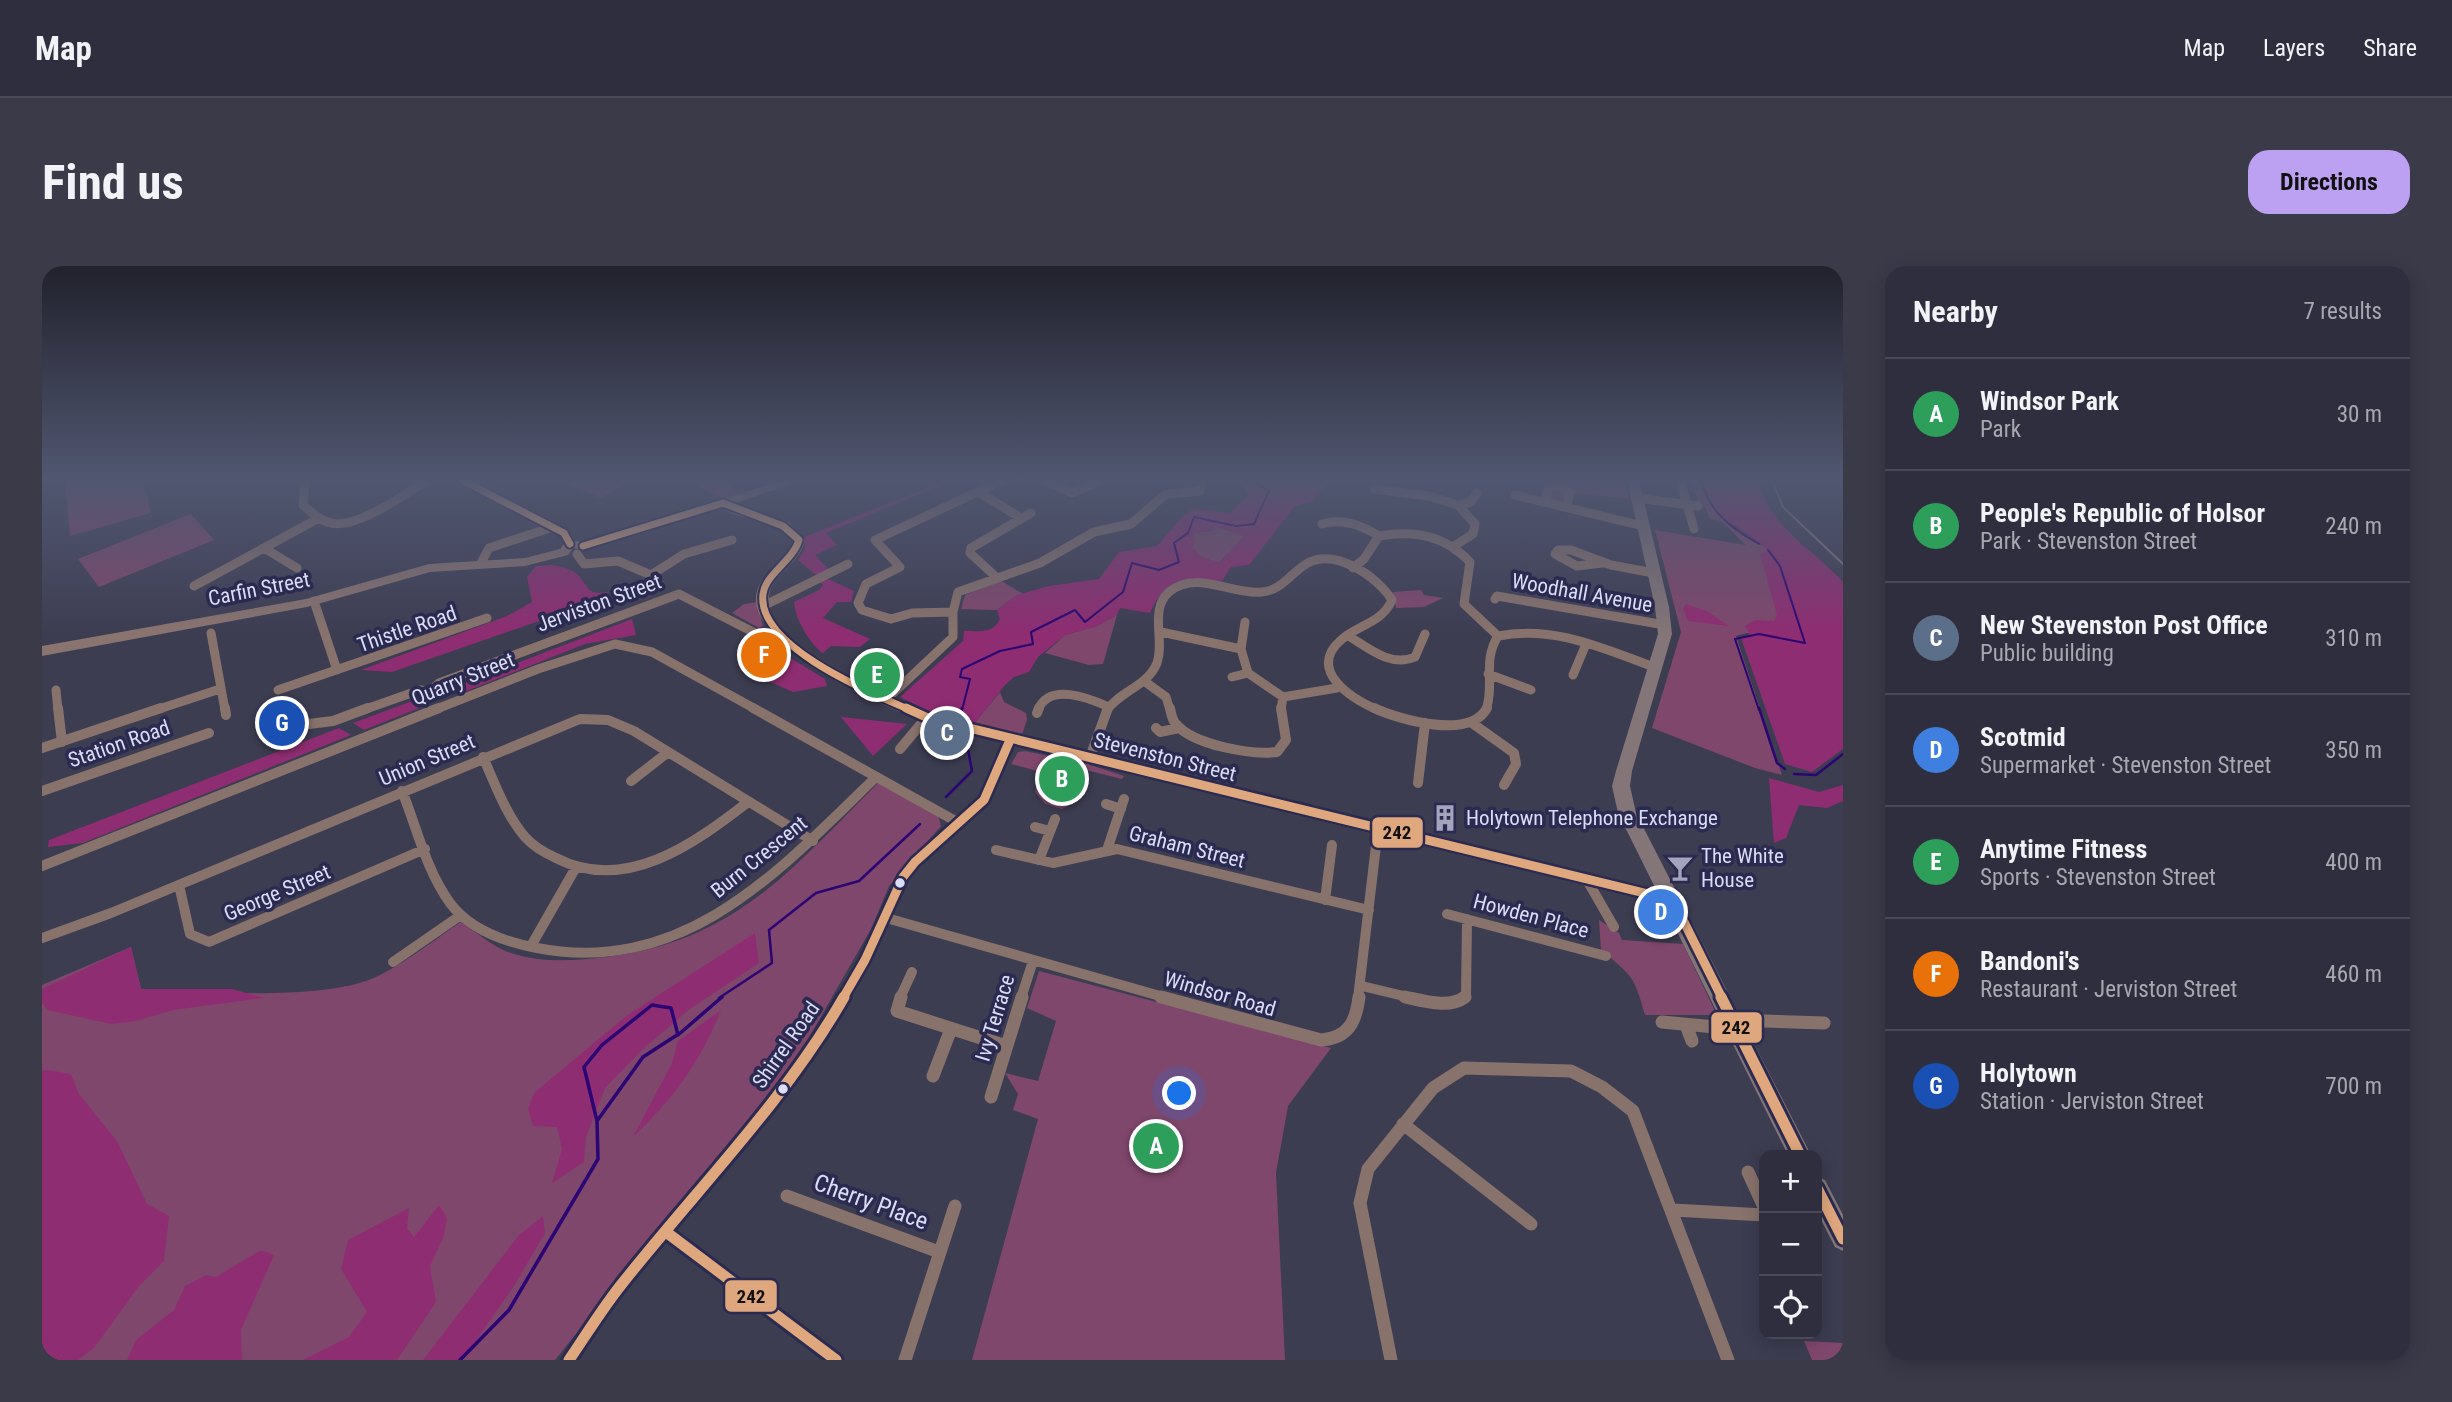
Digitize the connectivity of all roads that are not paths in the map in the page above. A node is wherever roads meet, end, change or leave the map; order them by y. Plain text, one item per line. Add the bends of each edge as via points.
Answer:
1 (295, 531) edge
2 (541, 531) edge
3 (560, 531) edge
4 (632, 531) edge
5 (793, 531) edge
6 (890, 531) edge
7 (1000, 531) edge
8 (1098, 531) edge
9 (1370, 531) edge
10 (1474, 531) edge
11 (1644, 531) edge
12 (1379, 536) junction
13 (732, 540) dead end
14 (1454, 546) junction
15 (264, 548) junction
16 (573, 549) junction
17 (480, 557) junction
18 (1602, 563) dead end
19 (848, 564) dead end
20 (666, 565) junction
21 (297, 568) dead end
22 (1353, 568) junction
23 (675, 571) dead end
24 (1654, 573) junction
25 (995, 576) junction
26 (194, 586) dead end
27 (1495, 599) dead end
28 (314, 601) junction
29 (763, 606) junction
30 (953, 612) junction
31 (486, 618) dead end
32 (1245, 622) dead end
33 (1665, 625) junction
34 (1161, 632) junction
35 (211, 633) dead end
36 (1347, 635) junction
37 (781, 636) junction
38 (1409, 636) dead end
39 (1498, 636) junction
40 (1586, 644) junction
41 (1241, 649) junction
42 (42, 651) edge
43 (1654, 667) junction
44 (337, 670) junction
45 (1248, 673) junction
46 (1488, 674) junction
47 (1573, 675) dead end
48 (1232, 677) dead end
49 (1144, 681) junction
50 (1337, 688) junction
51 (220, 689) junction
52 (56, 690) dead end
53 (278, 690) dead end
54 (1531, 690) dead end
55 (430, 691) junction
56 (1283, 696) junction
57 (886, 700) junction
58 (1109, 707) junction
59 (438, 710) junction
60 (1037, 713) dead end
61 (226, 715) dead end
62 (926, 718) junction
63 (1425, 723) junction
64 (1472, 723) junction
65 (309, 724) dead end
66 (1156, 728) dead end
67 (1179, 728) junction
68 (209, 733) dead end
69 (1010, 740) junction
70 (62, 742) junction
71 (42, 748) edge
72 (900, 749) dead end
73 (667, 753) junction
74 (483, 757) junction
75 (1089, 760) junction
76 (876, 777) junction
77 (631, 781) dead end
78 (1418, 783) dead end
79 (1504, 785) dead end
80 (42, 791) edge
81 (402, 791) junction
82 (748, 802) junction
83 (1106, 804) dead end
84 (1055, 819) dead end
85 (959, 823) junction
86 (1035, 827) dead end
87 (1378, 829) junction
88 (1051, 831) junction
89 (813, 841) junction
90 (1332, 845) dead end
91 (425, 849) junction
92 (996, 850) dead end
93 (1107, 850) junction
94 (1039, 860) junction
95 (42, 866) edge
96 (575, 869) junction
97 (1587, 880) junction
98 (179, 885) junction
99 (1325, 900) junction
100 (1673, 900) junction
101 (1370, 910) junction
102 (1447, 914) dead end
103 (461, 915) junction
104 (883, 917) junction
105 (1467, 919) junction
106 (1614, 927) dead end
107 (42, 938) edge
108 (531, 946) junction
109 (1606, 956) dead end
110 (1032, 961) junction
111 (393, 962) dead end
112 (912, 972) dead end
113 (1362, 986) junction
114 (1662, 1022) dead end
115 (1824, 1023) dead end
116 (1734, 1024) junction
117 (1686, 1025) junction
118 (951, 1029) junction
119 (1692, 1041) dead end
120 (1006, 1046) junction
121 (933, 1076) dead end
122 (997, 1091) dead end
123 (1403, 1124) junction
124 (1797, 1150) edge
125 (1748, 1171) dead end
126 (788, 1196) dead end
127 (1759, 1196) edge
128 (955, 1206) dead end
129 (1673, 1210) junction
130 (1759, 1215) edge
131 (1824, 1217) edge
132 (1531, 1224) dead end
133 (666, 1232) junction
134 (1843, 1239) edge
135 (939, 1252) junction
136 (829, 1358) edge
137 (569, 1360) edge
138 (905, 1360) edge
139 (1391, 1360) edge
140 (1728, 1360) edge

1 - 15 street
2 - 17 street via 489,548
3 - 16 main road
4 - 16 main road, Carfin Street
5 - 29 main road via 799,544 796,553 763,592
6 - 30 street via 878,536 877,542 900,567 866,584 858,603 862,610 887,619
7 - 25 street via 970,550
8 - 25 street via 1040,563
9 - 12 street
10 - 14 street
11 - 24 main road
12 - 14 street via 1409,532
12 - 22 street
13 - 20 street via 684,554
14 - 39 street via 1472,570 1464,604
15 - 21 street
15 - 26 street
16 - 17 main road, Carfin Street via 525,562
16 - 20 street via 589,566 618,561 651,575
17 - 28 main road, Carfin Street
18 - 24 street
19 - 29 street
20 - 23 street
22 - 34 street via 1341,561 1314,560 1284,585 1261,592 1197,582 1175,587 1160,604
22 - 36 street via 1379,582 1392,600 1384,616
24 - 33 main road
25 - 30 street via 958,592
27 - 33 street, Woodhall Avenue
28 - 42 main road, Carfin Street
28 - 44 street
29 - 37 main road, Stevenston Street via 772,628
30 - 57 street via 953,637
31 - 44 street, Thistle Road
32 - 41 street
33 - 43 main road
34 - 41 street
34 - 49 street via 1157,664
35 - 51 street
36 - 38 street via 1401,661 1415,657 1424,638
36 - 50 street via 1330,654 1327,670
37 - 55 street, Jerviston Street via 748,629 679,594 439,683
37 - 57 main road, Stevenston Street via 811,659
39 - 40 street via 1532,630
39 - 46 street via 1486,656
40 - 43 street
40 - 47 street
41 - 45 street
43 - 100 main road via 1621,786 1627,813
44 - 53 street, Thistle Road via 289,681
45 - 48 street
45 - 56 street
46 - 54 street
46 - 64 street via 1488,707
49 - 58 street
49 - 67 street via 1166,697
50 - 56 street
50 - 63 street via 1373,708
51 - 61 street
51 - 70 street
52 - 70 street
55 - 59 street
55 - 65 street, Jerviston Street via 420,690 333,721
56 - 67 street via 1280,713 1286,740 1277,752 1234,750 1195,739
57 - 62 main road, Stevenston Street
58 - 60 street via 1089,698 1060,695 1047,697
58 - 75 street
59 - 76 street, Quarry Street via 615,644 652,653
59 - 95 street, Quarry Street
62 - 69 main road, Stevenston Street
62 - 72 street
63 - 64 street
63 - 78 street
64 - 79 street via 1514,753 1516,764
66 - 67 street via 1160,732
68 - 80 street, Station Road
69 - 75 main road, Stevenston Street
69 - 85 street, Shirrel Road via 984,800
70 - 71 street
73 - 74 street, Union Street via 608,720 580,719
73 - 77 street
73 - 82 street, Union Street
74 - 81 street, Union Street
74 - 96 street via 527,839
75 - 87 main road, Stevenston Street
76 - 85 street, Quarry Street
76 - 89 street, Burn Crescent
81 - 91 street, Burn Crescent
81 - 98 street, Union Street
82 - 89 street, Union Street
82 - 96 street via 708,835 649,865
83 - 93 street via 1122,804
84 - 88 street
85 - 104 street, Shirrel Road via 902,877
86 - 88 street
87 - 97 main road, Stevenston Street
87 - 101 street, Windsor Road
88 - 94 street
89 - 108 street, Burn Crescent via 733,908 688,931 606,953 550,952
90 - 99 street
91 - 98 street, George Street via 209,942 190,934
91 - 103 street, Burn Crescent
92 - 94 street, Graham Street via 1019,862
93 - 94 street, Graham Street via 1053,863
93 - 99 street, Graham Street via 1139,853
96 - 108 street
97 - 100 main road, Stevenston Street
97 - 106 street
98 - 107 street, Union Street
99 - 101 street, Graham Street
100 - 116 main road
101 - 113 street, Windsor Road
102 - 105 street, Howden Place
103 - 108 street, Burn Crescent via 501,938
103 - 111 street
104 - 110 street, Windsor Road
104 - 133 street, Shirrel Road via 865,960 825,1030
105 - 109 street, Howden Place
105 - 113 street via 1466,996 1462,1000 1427,1002
110 - 113 street, Windsor Road via 1315,1041 1331,1040 1349,1031 1356,1020
110 - 120 street, Ivy Terrace
112 - 118 street via 898,1011
114 - 117 street
115 - 116 street
116 - 117 street
116 - 124 main road
117 - 119 street
118 - 120 street
118 - 121 street
120 - 122 street, Ivy Terrace
123 - 129 street via 1433,1088 1464,1068 1571,1071 1633,1111
123 - 132 street
123 - 139 street via 1367,1169 1360,1203
125 - 127 street
126 - 135 street, Cherry Place
128 - 135 street
129 - 130 street
129 - 140 street
131 - 134 main road
133 - 136 street
133 - 137 street, Shirrel Road via 619,1287
135 - 138 street

